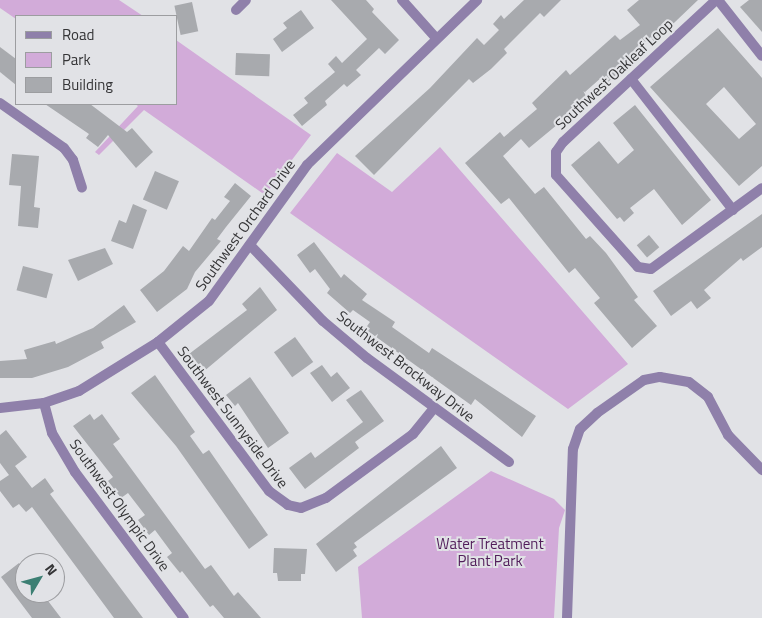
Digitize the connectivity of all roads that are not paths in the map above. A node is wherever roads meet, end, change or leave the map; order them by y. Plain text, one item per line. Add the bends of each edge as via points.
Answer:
1 (246, 0) edge
2 (402, 0) edge
3 (477, 0) edge
4 (716, 0) edge
5 (236, 10) dead end
6 (436, 38) junction
7 (762, 56) edge
8 (631, 79) junction
9 (0, 103) edge
10 (82, 188) dead end
11 (762, 188) edge
12 (733, 210) junction
13 (250, 245) junction
14 (158, 342) junction
15 (44, 403) junction
16 (0, 408) edge
17 (433, 409) junction
18 (509, 462) dead end
19 (762, 470) edge
20 (184, 618) edge
21 (566, 618) edge

1 - 5 street
2 - 6 street
3 - 6 street, Southwest Orchard Drive
4 - 7 street
4 - 8 street, Southwest Oakleaf Loop
6 - 13 street, Southwest Orchard Drive via 307,164
8 - 12 street
8 - 12 street, Southwest Oakleaf Loop via 556,152 554,164 562,184 638,267 651,269
9 - 10 street via 64,148 73,160
11 - 12 street, Southwest Oakleaf Loop
13 - 14 street, Southwest Orchard Drive via 208,301
13 - 17 street, Southwest Brockway Drive via 323,321
14 - 15 street, Southwest Orchard Drive via 86,387
14 - 17 street, Southwest Sunnyside Drive via 269,492 288,505 301,508 326,498 413,434
15 - 16 street, Southwest Orchard Drive
15 - 20 street, Southwest Olympic Drive via 52,433 75,472
17 - 18 street, Southwest Brockway Drive
19 - 21 street via 728,435 708,397 689,382 671,378 644,380 597,412 580,429 573,449

